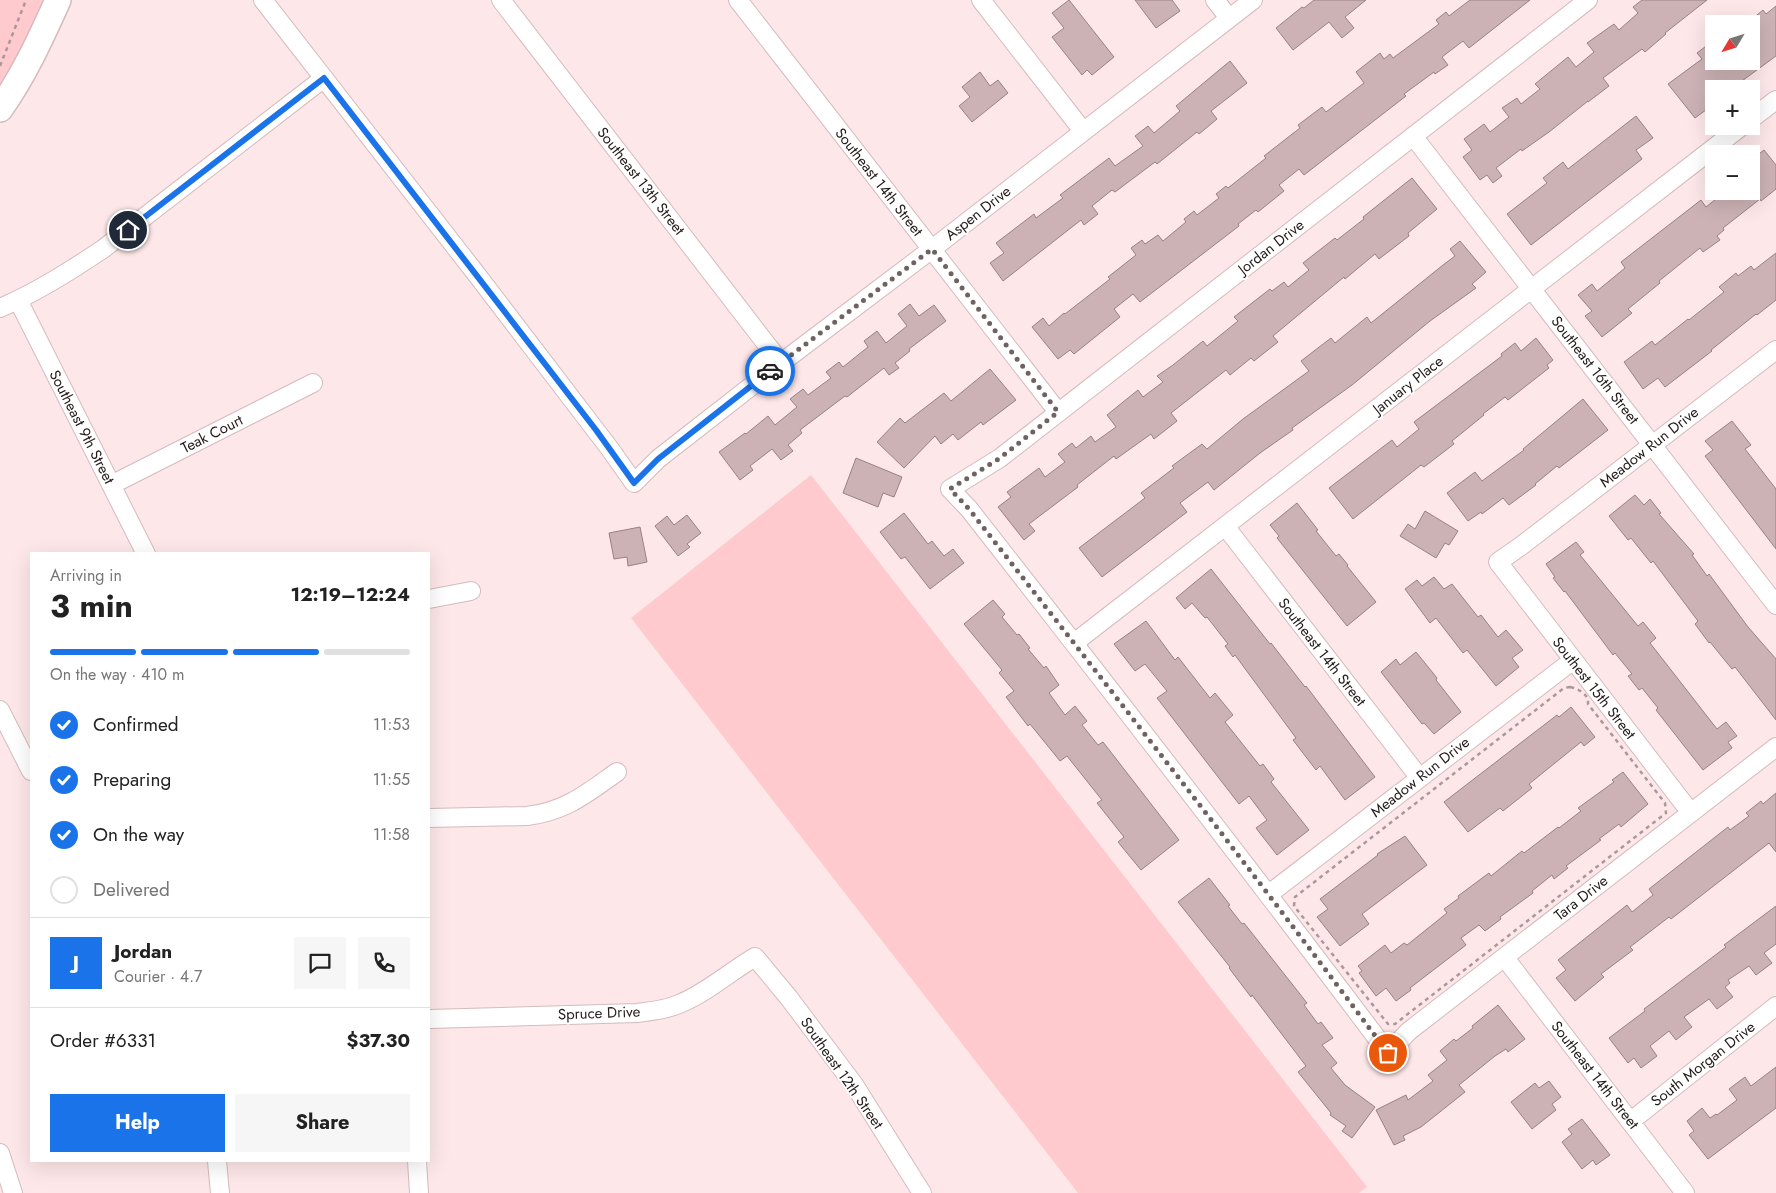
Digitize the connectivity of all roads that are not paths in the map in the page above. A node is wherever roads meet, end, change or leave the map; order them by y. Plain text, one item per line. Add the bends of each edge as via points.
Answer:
1 (58, 0) edge
2 (263, 0) edge
3 (501, 0) edge
4 (738, 0) edge
5 (981, 0) edge
6 (1215, 0) edge
7 (1253, 0) edge
8 (1588, 0) edge
9 (1229, 18) junction
10 (324, 78) junction
11 (1776, 100) edge
12 (0, 109) edge
13 (1760, 112) edge
14 (1083, 131) junction
15 (1730, 135) edge
16 (1413, 136) junction
17 (932, 249) junction
18 (1531, 289) junction
19 (18, 300) junction
20 (0, 308) edge
21 (1776, 350) edge
22 (781, 363) junction
23 (313, 383) dead end
24 (1058, 412) junction
25 (1652, 444) junction
26 (111, 485) junction
27 (1225, 526) junction
28 (145, 552) edge
29 (1498, 562) joint
30 (471, 591) dead end
31 (430, 599) edge
32 (1776, 605) edge
33 (1074, 643) junction
34 (1572, 661) junction
35 (0, 710) edge
36 (1776, 747) edge
37 (30, 769) edge
38 (617, 772) dead end
39 (1419, 777) junction
40 (1691, 813) junction
41 (430, 818) edge
42 (1269, 894) junction
43 (755, 956) joint
44 (1505, 958) junction
45 (1776, 1006) edge
46 (430, 1019) edge
47 (1631, 1121) junction
48 (0, 1153) edge
49 (217, 1162) edge
50 (417, 1162) edge
51 (12, 1193) edge
52 (220, 1193) edge
53 (419, 1193) edge
54 (922, 1193) edge
55 (1685, 1193) edge

1 - 12 street via 31,59
2 - 10 street
3 - 22 street, Southeast 13th Street
4 - 17 street, Southeast 14th Street
5 - 14 street
6 - 9 street
7 - 9 street, Aspen Drive
8 - 16 street, Jordan Drive
9 - 14 street, Aspen Drive
10 - 19 street via 103,249
10 - 22 street, Aspen Drive via 634,483 658,459
11 - 13 street
14 - 17 street, Aspen Drive
15 - 18 street, January Place
16 - 18 street, Southeast 16th Street
16 - 24 street, Jordan Drive
17 - 22 street, Aspen Drive
17 - 24 street, Southeast 14th Street
18 - 25 street, Southeast 16th Street
18 - 27 street, January Place
19 - 20 street
19 - 26 street, Southeast 9th Street
21 - 25 street, Meadow Run Drive
23 - 26 street, Teak Court
24 - 33 street, Jordan Drive via 1000,458 950,489
25 - 29 street, Meadow Run Drive
25 - 32 street, Southeast 16th Street
26 - 28 street, Southeast 9th Street
27 - 33 street, January Place
27 - 39 street, Southeast 14th Street
29 - 34 street, Southest 15th Street
30 - 31 street
33 - 42 street
34 - 39 street, Meadow Run Drive
34 - 40 street, Southest 15th Street
35 - 37 street
36 - 40 street, Tara Drive
38 - 41 street via 569,805 542,814
39 - 42 street, Meadow Run Drive
40 - 44 street, Tara Drive
42 - 44 street, Tara Drive via 1388,1053 1409,1031
43 - 46 street, Spruce Drive via 690,999 661,1009 637,1013
43 - 54 street, Southeast 12th Street via 855,1086
44 - 47 street, Southeast 14th Street
45 - 47 street, South Morgan Drive
47 - 55 street, Southeast 14th Street
48 - 51 street
49 - 52 street
50 - 53 street

